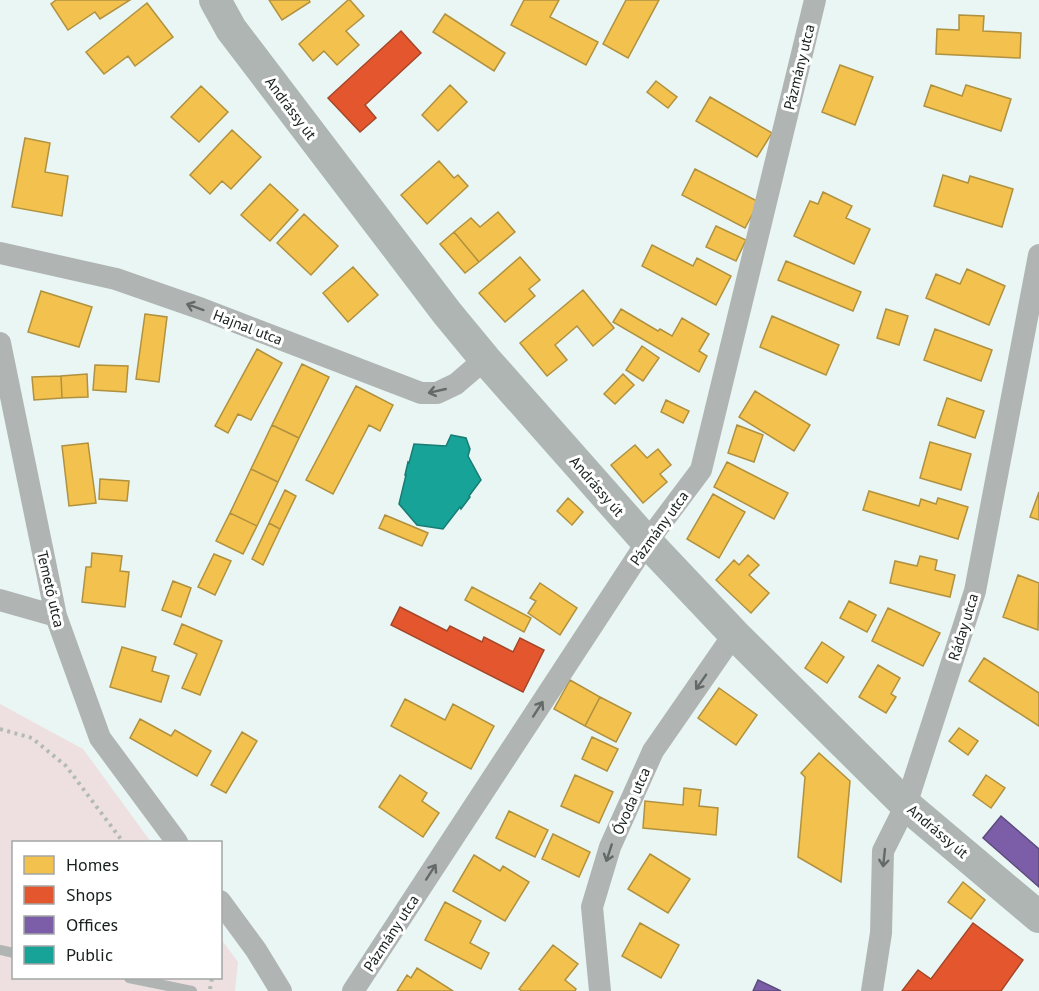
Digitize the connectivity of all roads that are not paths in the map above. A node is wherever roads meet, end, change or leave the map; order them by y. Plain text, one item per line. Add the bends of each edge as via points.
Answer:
1 (215, 0) edge
2 (815, 0) edge
3 (0, 253) edge
4 (1039, 255) edge
5 (0, 343) edge
6 (484, 359) junction
7 (647, 542) junction
8 (0, 600) edge
9 (56, 616) junction
10 (734, 634) junction
11 (906, 805) junction
12 (176, 841) edge
13 (222, 904) edge
14 (1039, 917) edge
15 (134, 979) edge
16 (192, 991) edge
17 (281, 991) edge
18 (353, 991) edge
19 (600, 991) edge
20 (872, 991) edge

1 - 6 main road, Andrássy út via 231,29
2 - 7 street, Pázmány utca via 701,470
6 -> 3 street, Hajnal utca via 456,384 438,393 421,393 116,279
4 - 11 street, Ráday utca via 975,591
5 - 9 street, Temető utca
6 - 7 main road, Andrássy út
7 - 10 main road, Andrássy út
18 -> 7 street, Pázmány utca
8 - 9 street
9 - 12 street, Temető utca via 100,738
10 - 11 main road, Andrássy út
10 -> 19 street, Óvoda utca via 653,751 610,847 592,907
11 - 14 main road, Andrássy út
11 -> 20 street, Ráday utca via 883,851 881,933
13 - 17 street
15 - 16 lane

